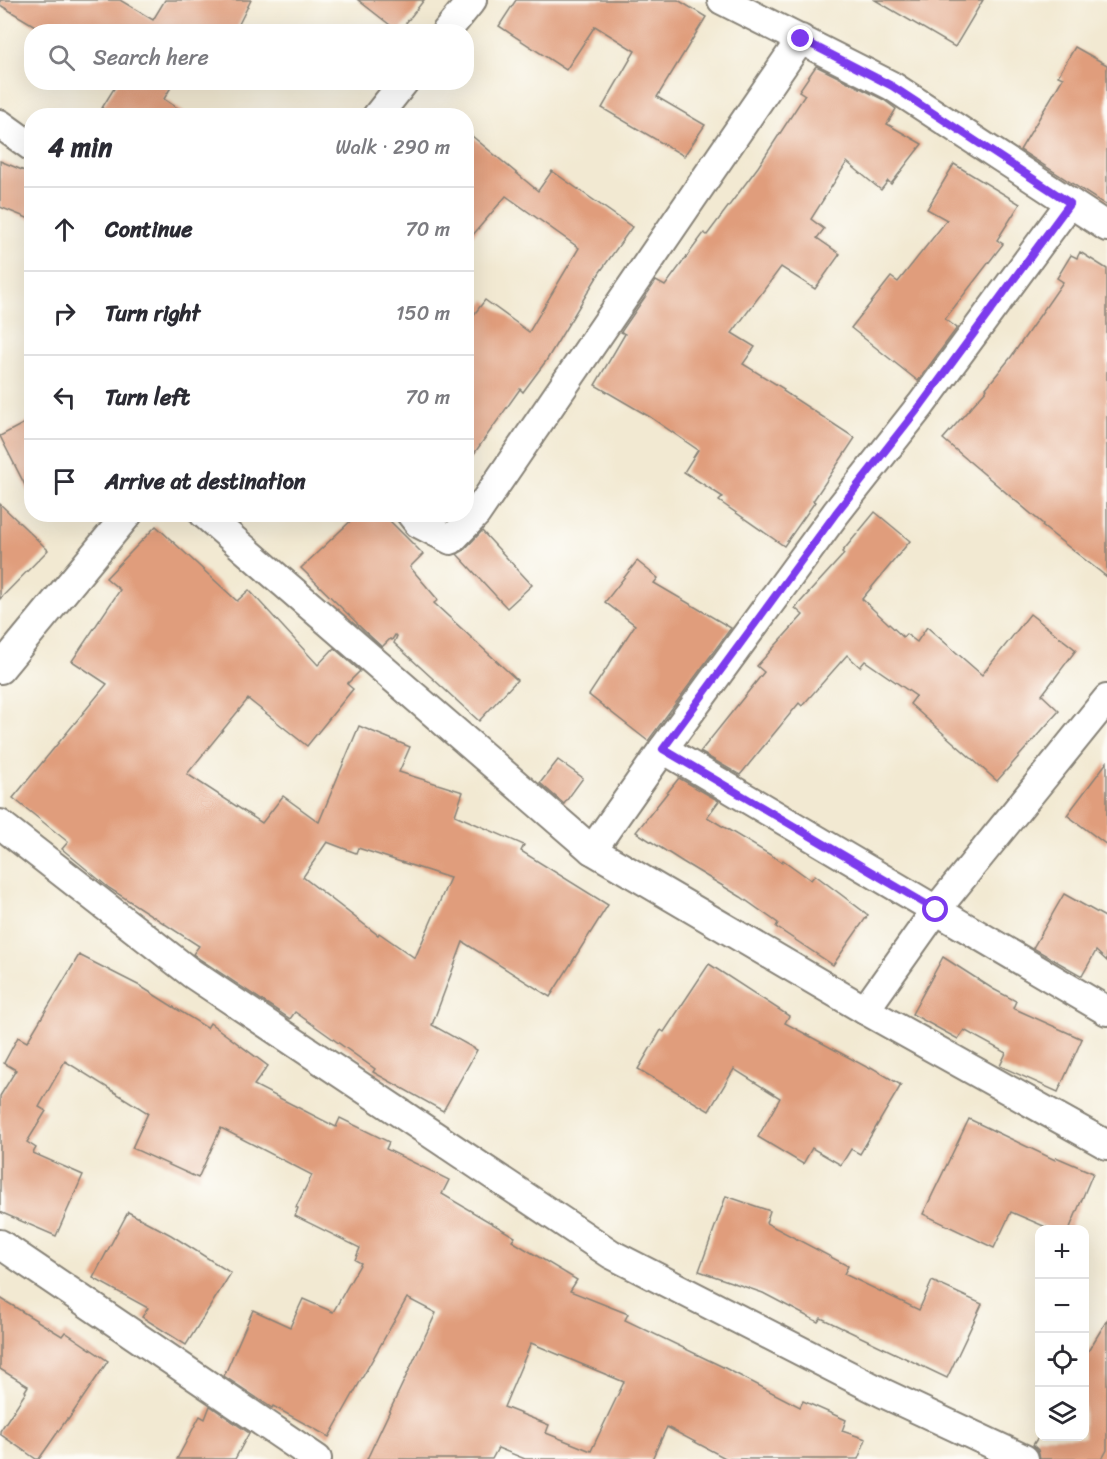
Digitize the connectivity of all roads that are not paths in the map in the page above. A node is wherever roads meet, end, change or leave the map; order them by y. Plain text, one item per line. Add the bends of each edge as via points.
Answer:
1 (472, 0) edge
2 (722, 0) edge
3 (452, 24) edge
4 (801, 39) junction
5 (398, 90) edge
6 (383, 108) edge
7 (0, 124) edge
8 (24, 141) edge
9 (1070, 203) junction
10 (1107, 227) edge
11 (474, 516) edge
12 (121, 522) edge
13 (213, 522) edge
14 (417, 522) edge
15 (468, 522) edge
16 (0, 669) edge
17 (1107, 699) edge
18 (663, 749) junction
19 (0, 824) edge
20 (592, 850) junction
21 (936, 910) junction
22 (865, 1010) junction
23 (1107, 1011) edge
24 (1107, 1145) edge
25 (0, 1244) edge
26 (317, 1459) edge
27 (1024, 1459) edge

1 - 3 street
2 - 4 street
4 - 9 street via 892,86
4 - 11 street
5 - 6 street
7 - 8 street
9 - 10 street
9 - 18 street
12 - 16 street
13 - 20 street
14 - 15 street via 451,540
17 - 21 street
18 - 20 street
18 - 21 street
19 - 27 street via 191,974 611,1254
20 - 22 street
21 - 22 street
21 - 23 street
22 - 24 street
25 - 26 street

